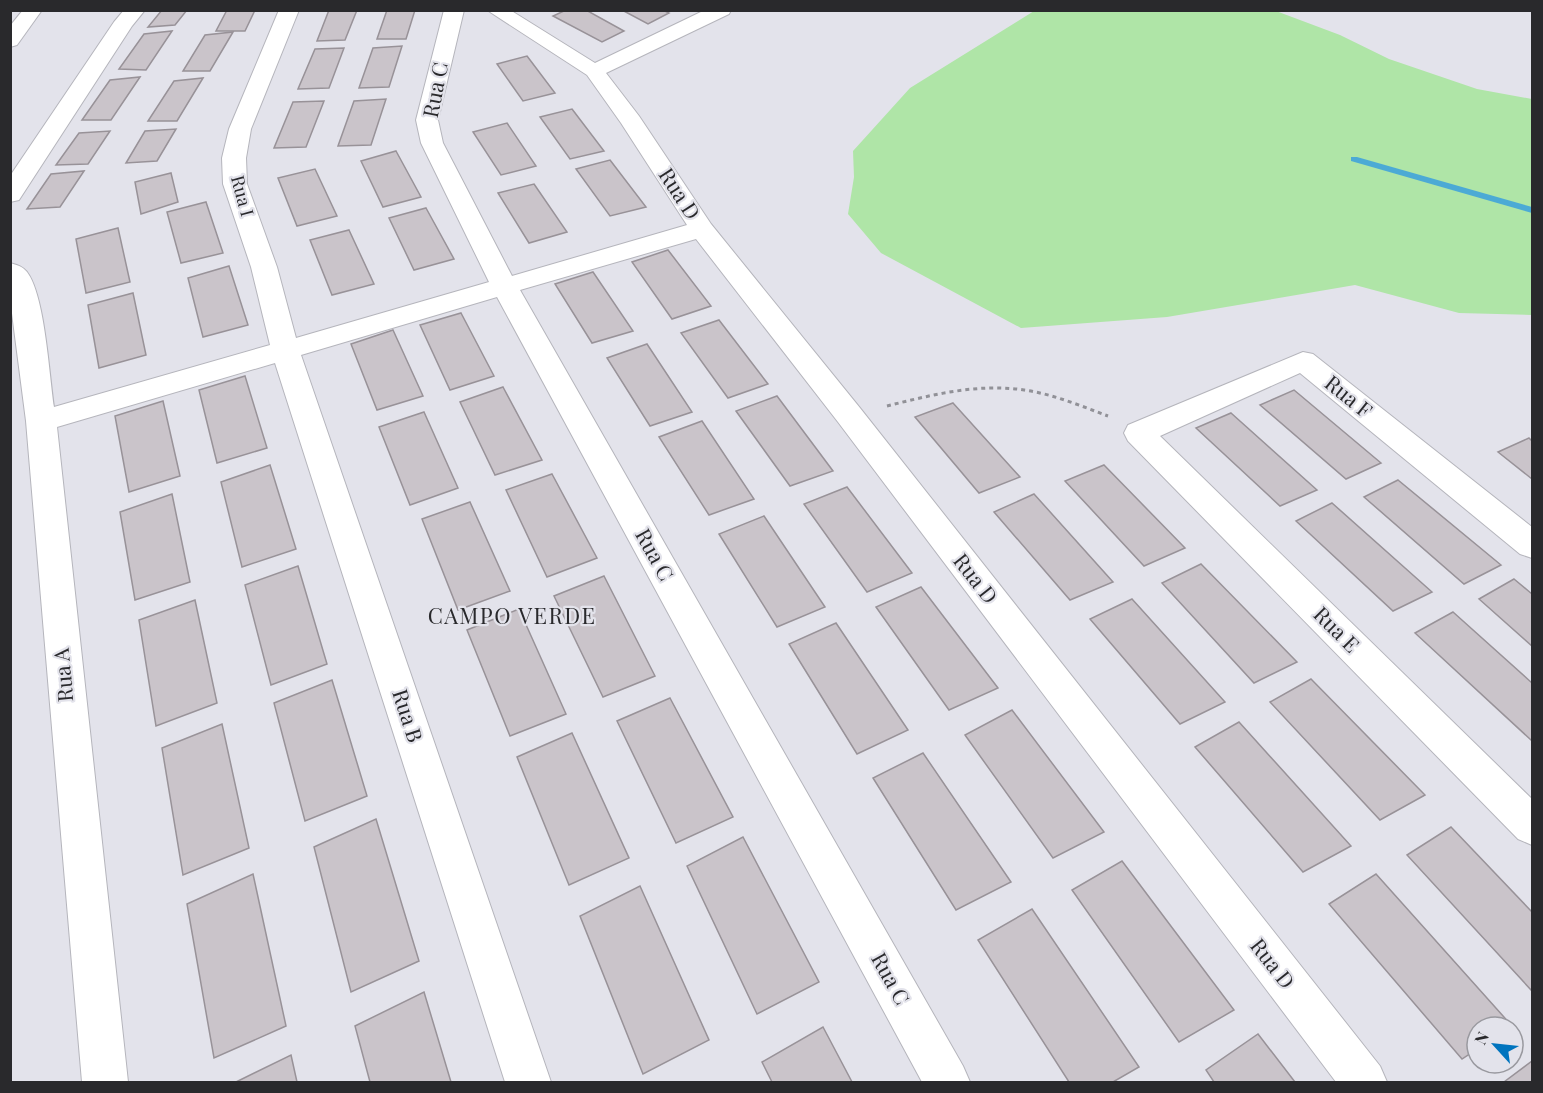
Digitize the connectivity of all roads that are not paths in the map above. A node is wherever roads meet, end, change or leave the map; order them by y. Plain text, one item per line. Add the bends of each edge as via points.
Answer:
1 (33, 10) edge
2 (136, 10) edge
3 (289, 10) edge
4 (454, 10) edge
5 (496, 10) edge
6 (716, 11) edge
7 (10, 41) edge
8 (594, 71) junction
9 (10, 195) edge
10 (702, 229) junction
11 (10, 271) edge
12 (505, 287) junction
13 (285, 350) junction
14 (40, 421) junction
15 (1139, 433) joint
16 (1533, 545) edge
17 (1533, 826) edge
18 (105, 1083) edge
19 (528, 1083) edge
20 (947, 1083) edge
21 (1364, 1083) edge

1 - 7 street
2 - 9 street via 124,22
3 - 13 street, Rua I via 240,129 234,158 235,184 264,267
4 - 12 street, Rua C via 427,120 432,143
5 - 8 street
6 - 8 street
8 - 10 street, Rua D
10 - 12 street
10 - 21 street, Rua D
11 - 14 street, Rua A via 16,276 26,304
12 - 13 street
12 - 20 street, Rua C
13 - 14 street
13 - 19 street, Rua B
14 - 18 street, Rua A
15 - 16 street, Rua F via 1304,361
15 - 17 street, Rua E

